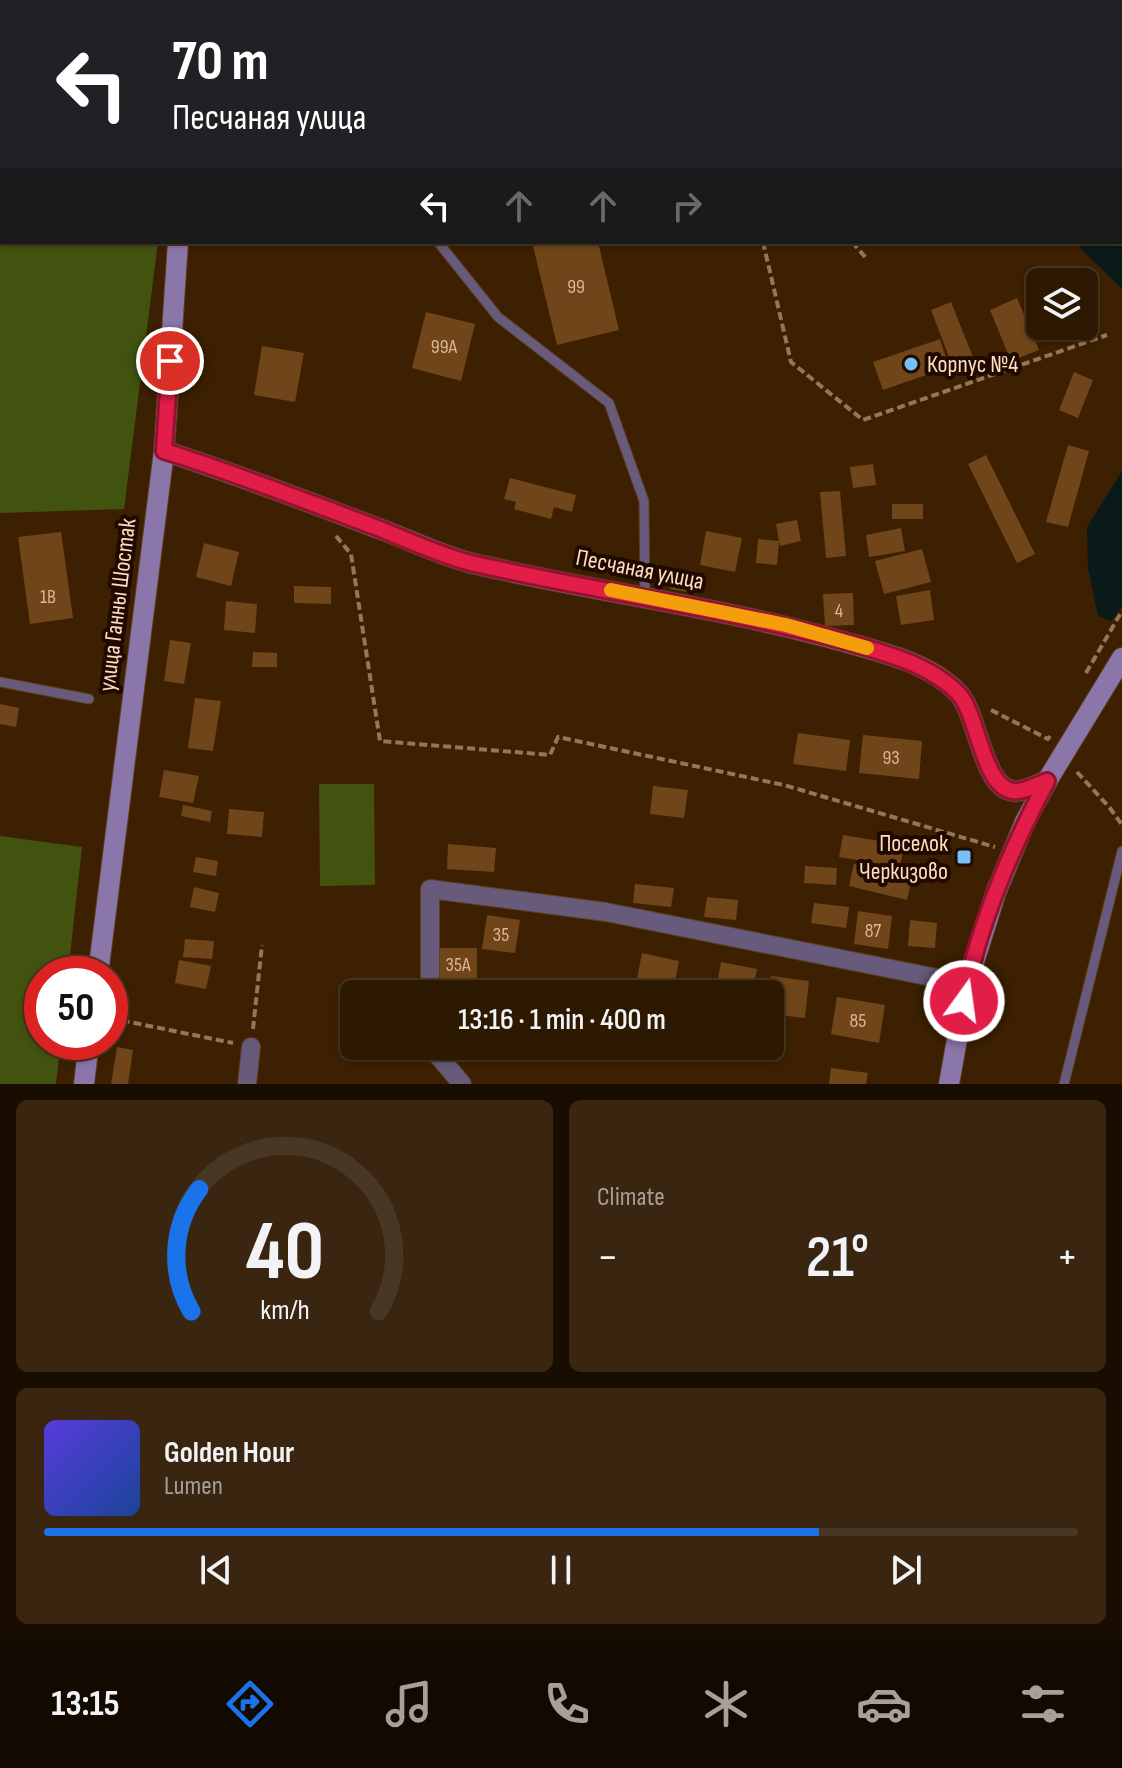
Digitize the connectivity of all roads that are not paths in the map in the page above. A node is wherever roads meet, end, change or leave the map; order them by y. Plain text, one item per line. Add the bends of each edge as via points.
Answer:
1 (178, 244) edge
2 (440, 244) edge
3 (164, 451) junction
4 (645, 596) junction
5 (1117, 667) edge
6 (0, 682) edge
7 (89, 699) dead end
8 (1047, 781) junction
9 (1122, 851) edge
10 (100, 956) edge
11 (430, 980) edge
12 (967, 984) junction
13 (251, 1047) road end
14 (87, 1060) edge
15 (442, 1060) edge
16 (84, 1084) edge
17 (247, 1084) edge
18 (462, 1084) edge
19 (949, 1084) edge
20 (1064, 1084) edge

1 - 3 main road, улица Ганны Шостак
2 - 4 lane via 498,317 609,403 644,501
3 - 4 main road, Песчаная улица via 468,562
3 - 10 main road, улица Ганны Шостак
4 - 8 main road, Песчаная улица via 786,625 900,657 960,695 996,781 1007,790 1020,791
5 - 8 main road
6 - 7 lane
8 - 12 main road via 996,892
9 - 20 lane
11 - 12 street via 430,889 606,912
12 - 19 main road
13 - 17 street
14 - 16 main road
15 - 18 street

